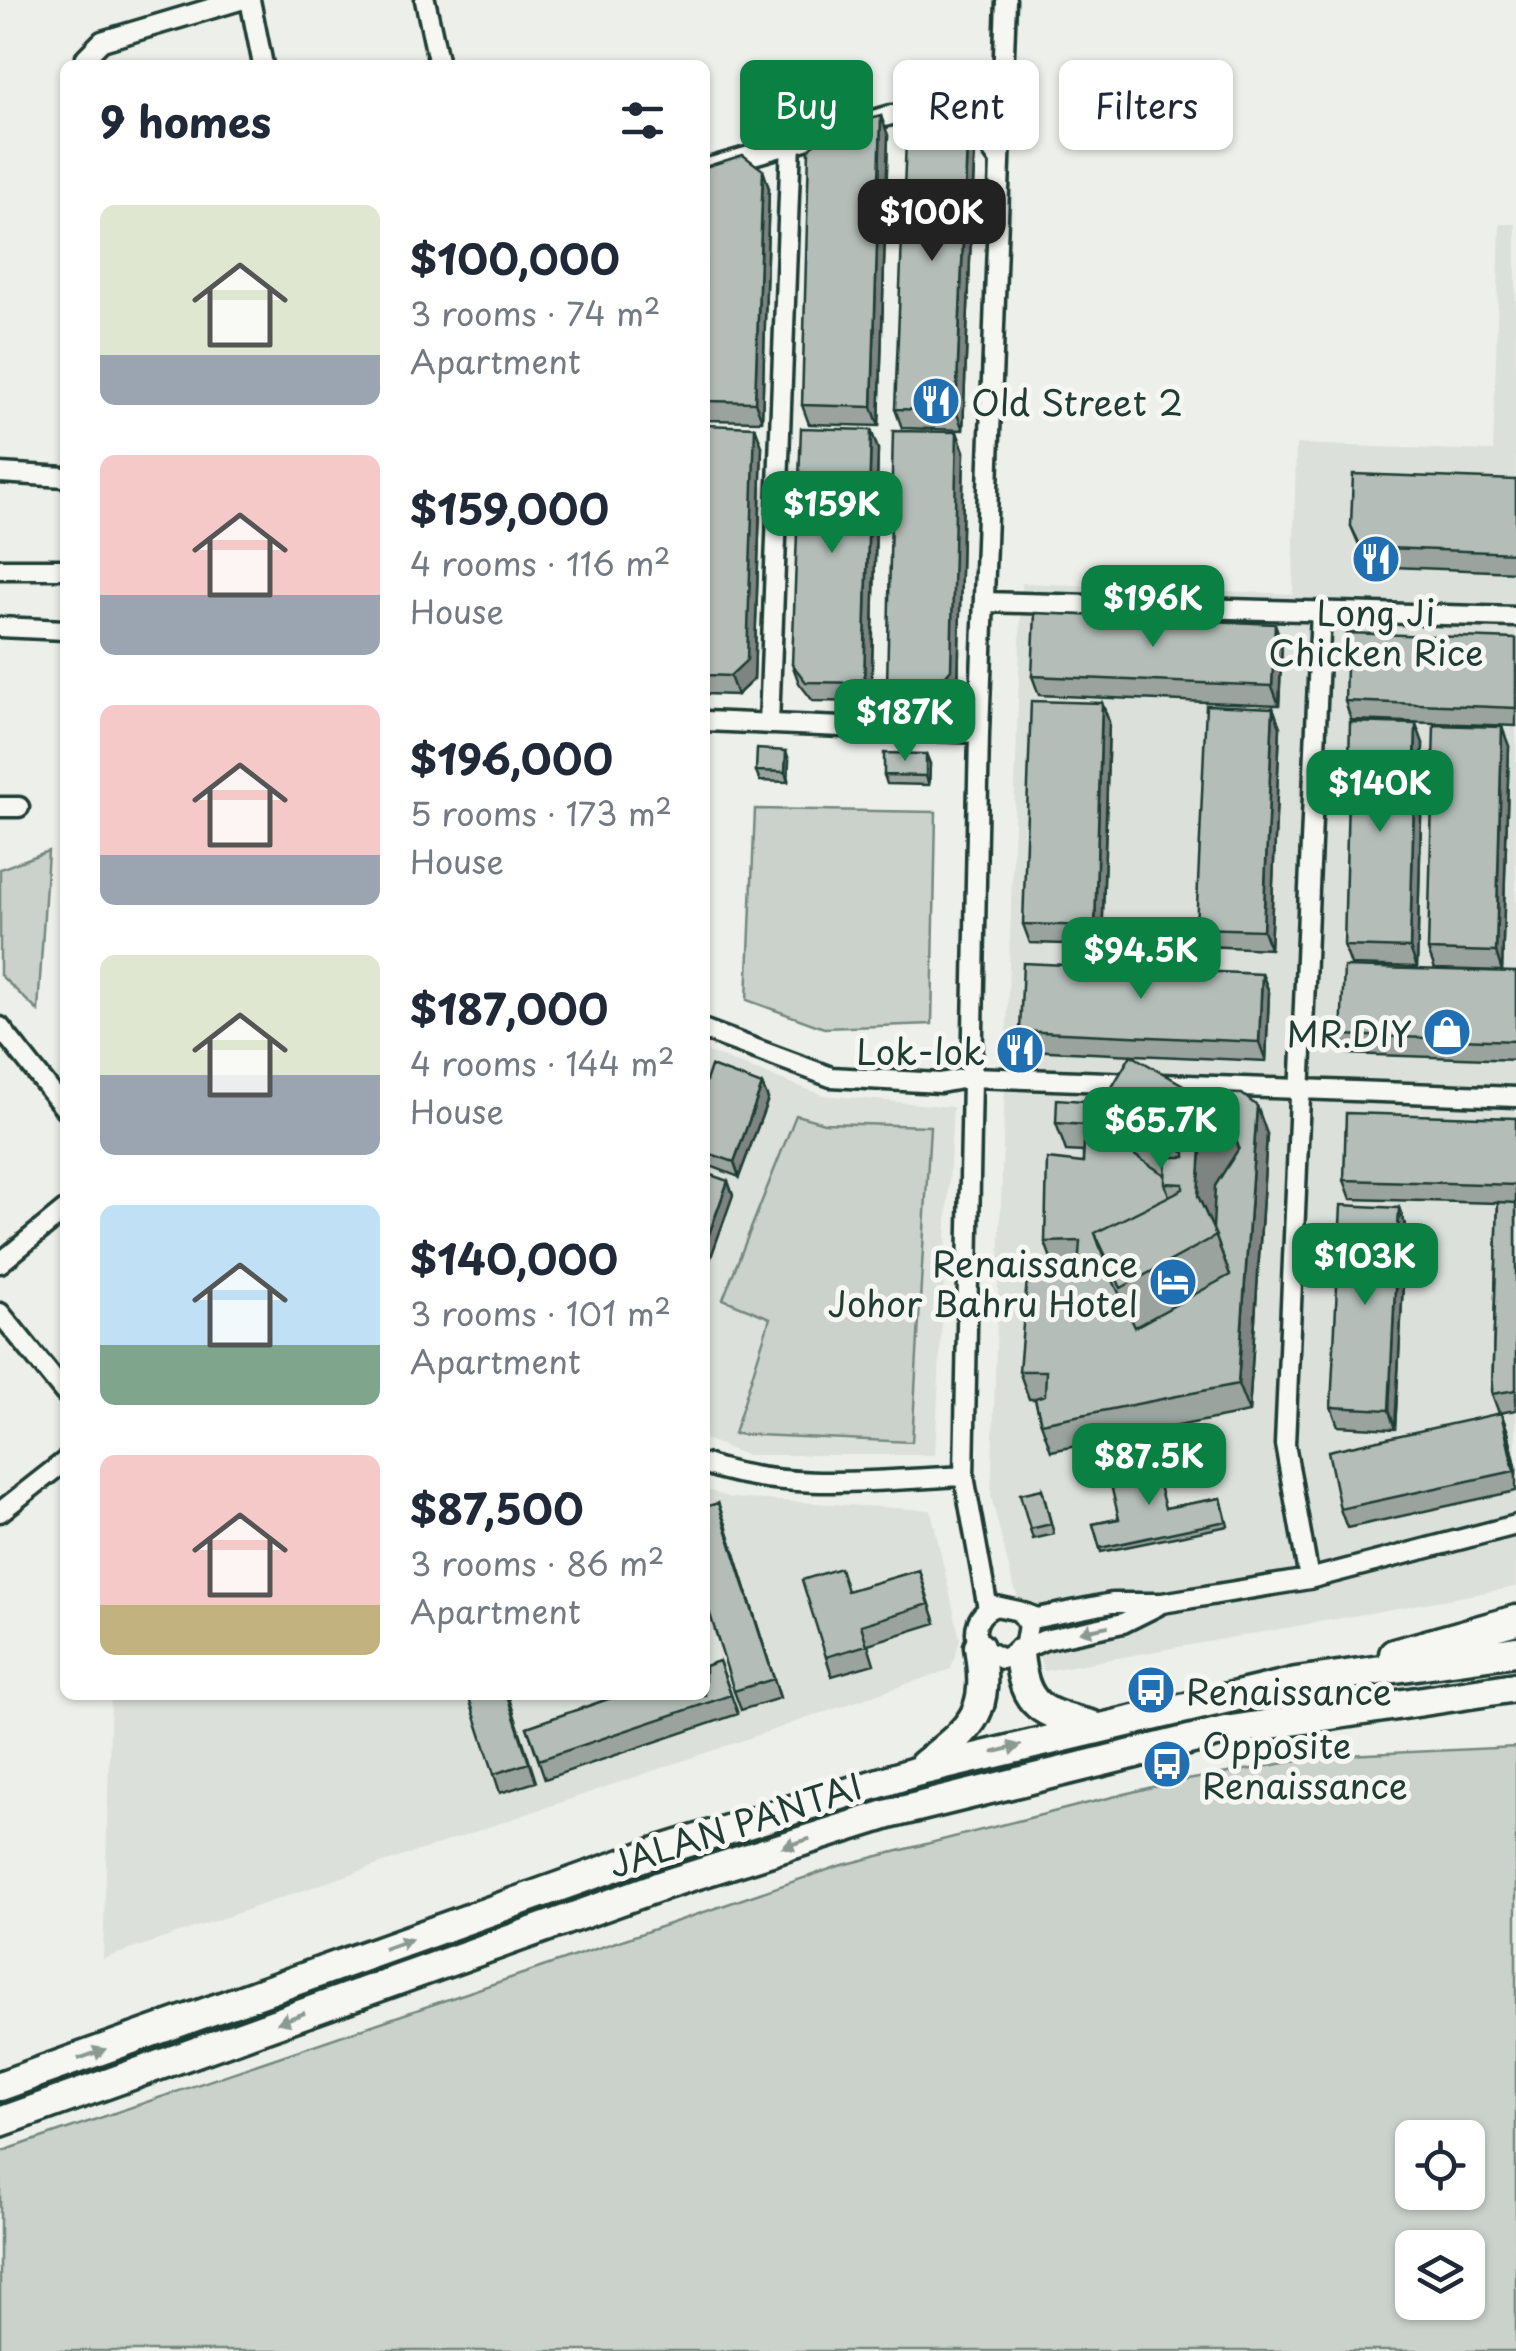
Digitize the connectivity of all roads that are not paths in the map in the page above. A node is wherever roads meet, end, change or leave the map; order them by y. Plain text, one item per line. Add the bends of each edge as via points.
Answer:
1 (240, 0) edge
2 (250, 0) edge
3 (426, 0) edge
4 (1006, 0) edge
5 (85, 60) edge
6 (262, 60) edge
7 (438, 60) edge
8 (1003, 60) edge
9 (766, 150) edge
10 (791, 150) edge
11 (992, 150) edge
12 (999, 150) edge
13 (999, 160) junction
14 (710, 167) edge
15 (0, 473) edge
16 (60, 476) edge
17 (0, 568) edge
18 (60, 569) edge
19 (984, 602) junction
20 (1322, 612) junction
21 (1516, 617) edge
22 (0, 628) edge
23 (60, 630) edge
24 (710, 722) edge
25 (768, 724) junction
26 (979, 733) junction
27 (0, 1026) edge
28 (710, 1032) edge
29 (972, 1077) junction
30 (1299, 1089) junction
31 (1516, 1096) edge
32 (60, 1103) edge
33 (60, 1214) edge
34 (0, 1263) edge
35 (0, 1313) edge
36 (60, 1387) edge
37 (60, 1465) edge
38 (710, 1466) edge
39 (964, 1476) junction
40 (0, 1512) edge
41 (1516, 1525) edge
42 (1309, 1579) junction
43 (1162, 1604) junction
44 (988, 1609) junction
45 (1019, 1612) junction
46 (1516, 1620) edge
47 (979, 1647) junction
48 (1021, 1651) junction
49 (1516, 1651) edge
50 (1296, 1682) junction
51 (1516, 1687) edge
52 (1516, 1703) edge
53 (1270, 1724) junction
54 (1097, 1726) junction
55 (915, 1772) junction
56 (0, 2086) edge
57 (0, 2122) edge

1 - 5 street via 102,41
2 - 6 street
3 - 7 street
4 - 8 street
9 - 14 street
10 - 25 street
11 - 13 street
12 - 13 street
13 - 19 street
15 - 16 street
17 - 18 street
19 - 20 street
19 - 26 street
20 - 21 street
20 - 30 street
22 - 23 street
24 - 25 street
25 - 26 street
26 - 29 street
27 - 32 street
28 - 29 street via 832,1077 940,1083
29 - 30 street
29 - 39 street
30 - 31 street
30 - 42 street via 1285,1444
33 - 34 street
35 - 36 street
37 - 40 street
38 - 39 street via 742,1478
39 - 44 street
41 - 42 street
42 - 43 street
43 - 45 street via 1112,1603 1037,1618
43 -> 48 street via 1123,1623
44 - 45 street
44 - 47 street via 977,1622
45 - 48 street via 1028,1625
46 - 50 highway
47 - 48 street via 993,1658
47 - 55 highway via 985,1682 980,1710 964,1733
48 - 54 highway via 1022,1686 1034,1704
49 - 50 highway, JALAN PANTAI
50 - 54 highway, JALAN PANTAI
51 - 53 highway, JALAN PANTAI
52 - 53 highway
53 -> 57 highway, JALAN PANTAI via 1036,1774 666,1884
55 -> 54 highway, JALAN PANTAI
56 -> 55 highway, JALAN PANTAI via 656,1852

